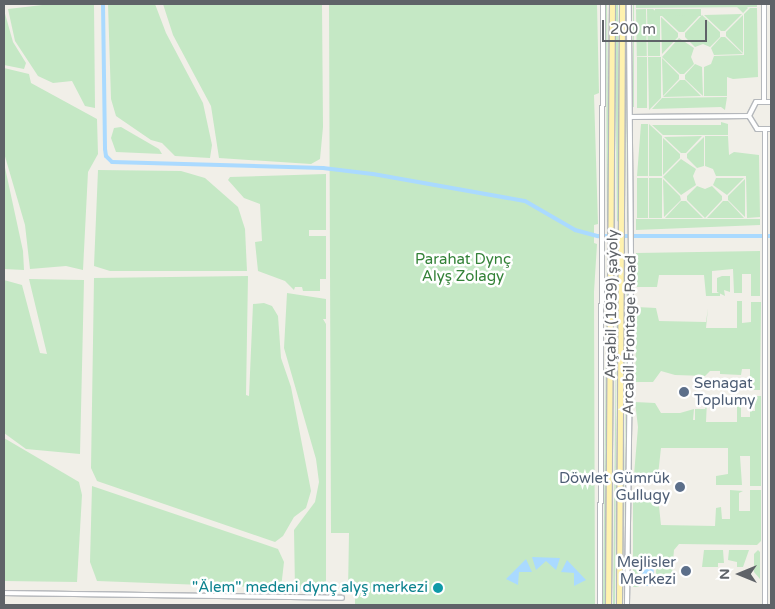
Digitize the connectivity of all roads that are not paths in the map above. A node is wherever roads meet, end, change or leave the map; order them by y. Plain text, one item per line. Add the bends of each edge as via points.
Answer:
1 (603, 4) edge
2 (612, 4) edge
3 (622, 4) edge
4 (630, 4) edge
5 (764, 4) edge
6 (764, 100) junction
7 (771, 102) edge
8 (749, 116) junction
9 (631, 117) junction
10 (771, 129) edge
11 (765, 131) junction
12 (4, 593) edge
13 (342, 598) dead end
14 (600, 605) edge
15 (608, 605) edge
16 (619, 605) edge
17 (627, 605) edge
18 (765, 605) edge

1 - 14 street, Arcabil Frontage Road
2 - 15 main road, Arçabil (1939) şaýoly
3 - 16 main road, Arçabil (1939) şaýoly
4 - 9 street, Arcabil Frontage Road
5 - 6 street
6 - 7 street
6 - 8 street via 754,104
8 - 9 street
8 - 11 street via 753,126
9 - 17 street, Arcabil Frontage Road
10 - 11 street
11 - 18 street
12 - 13 street

